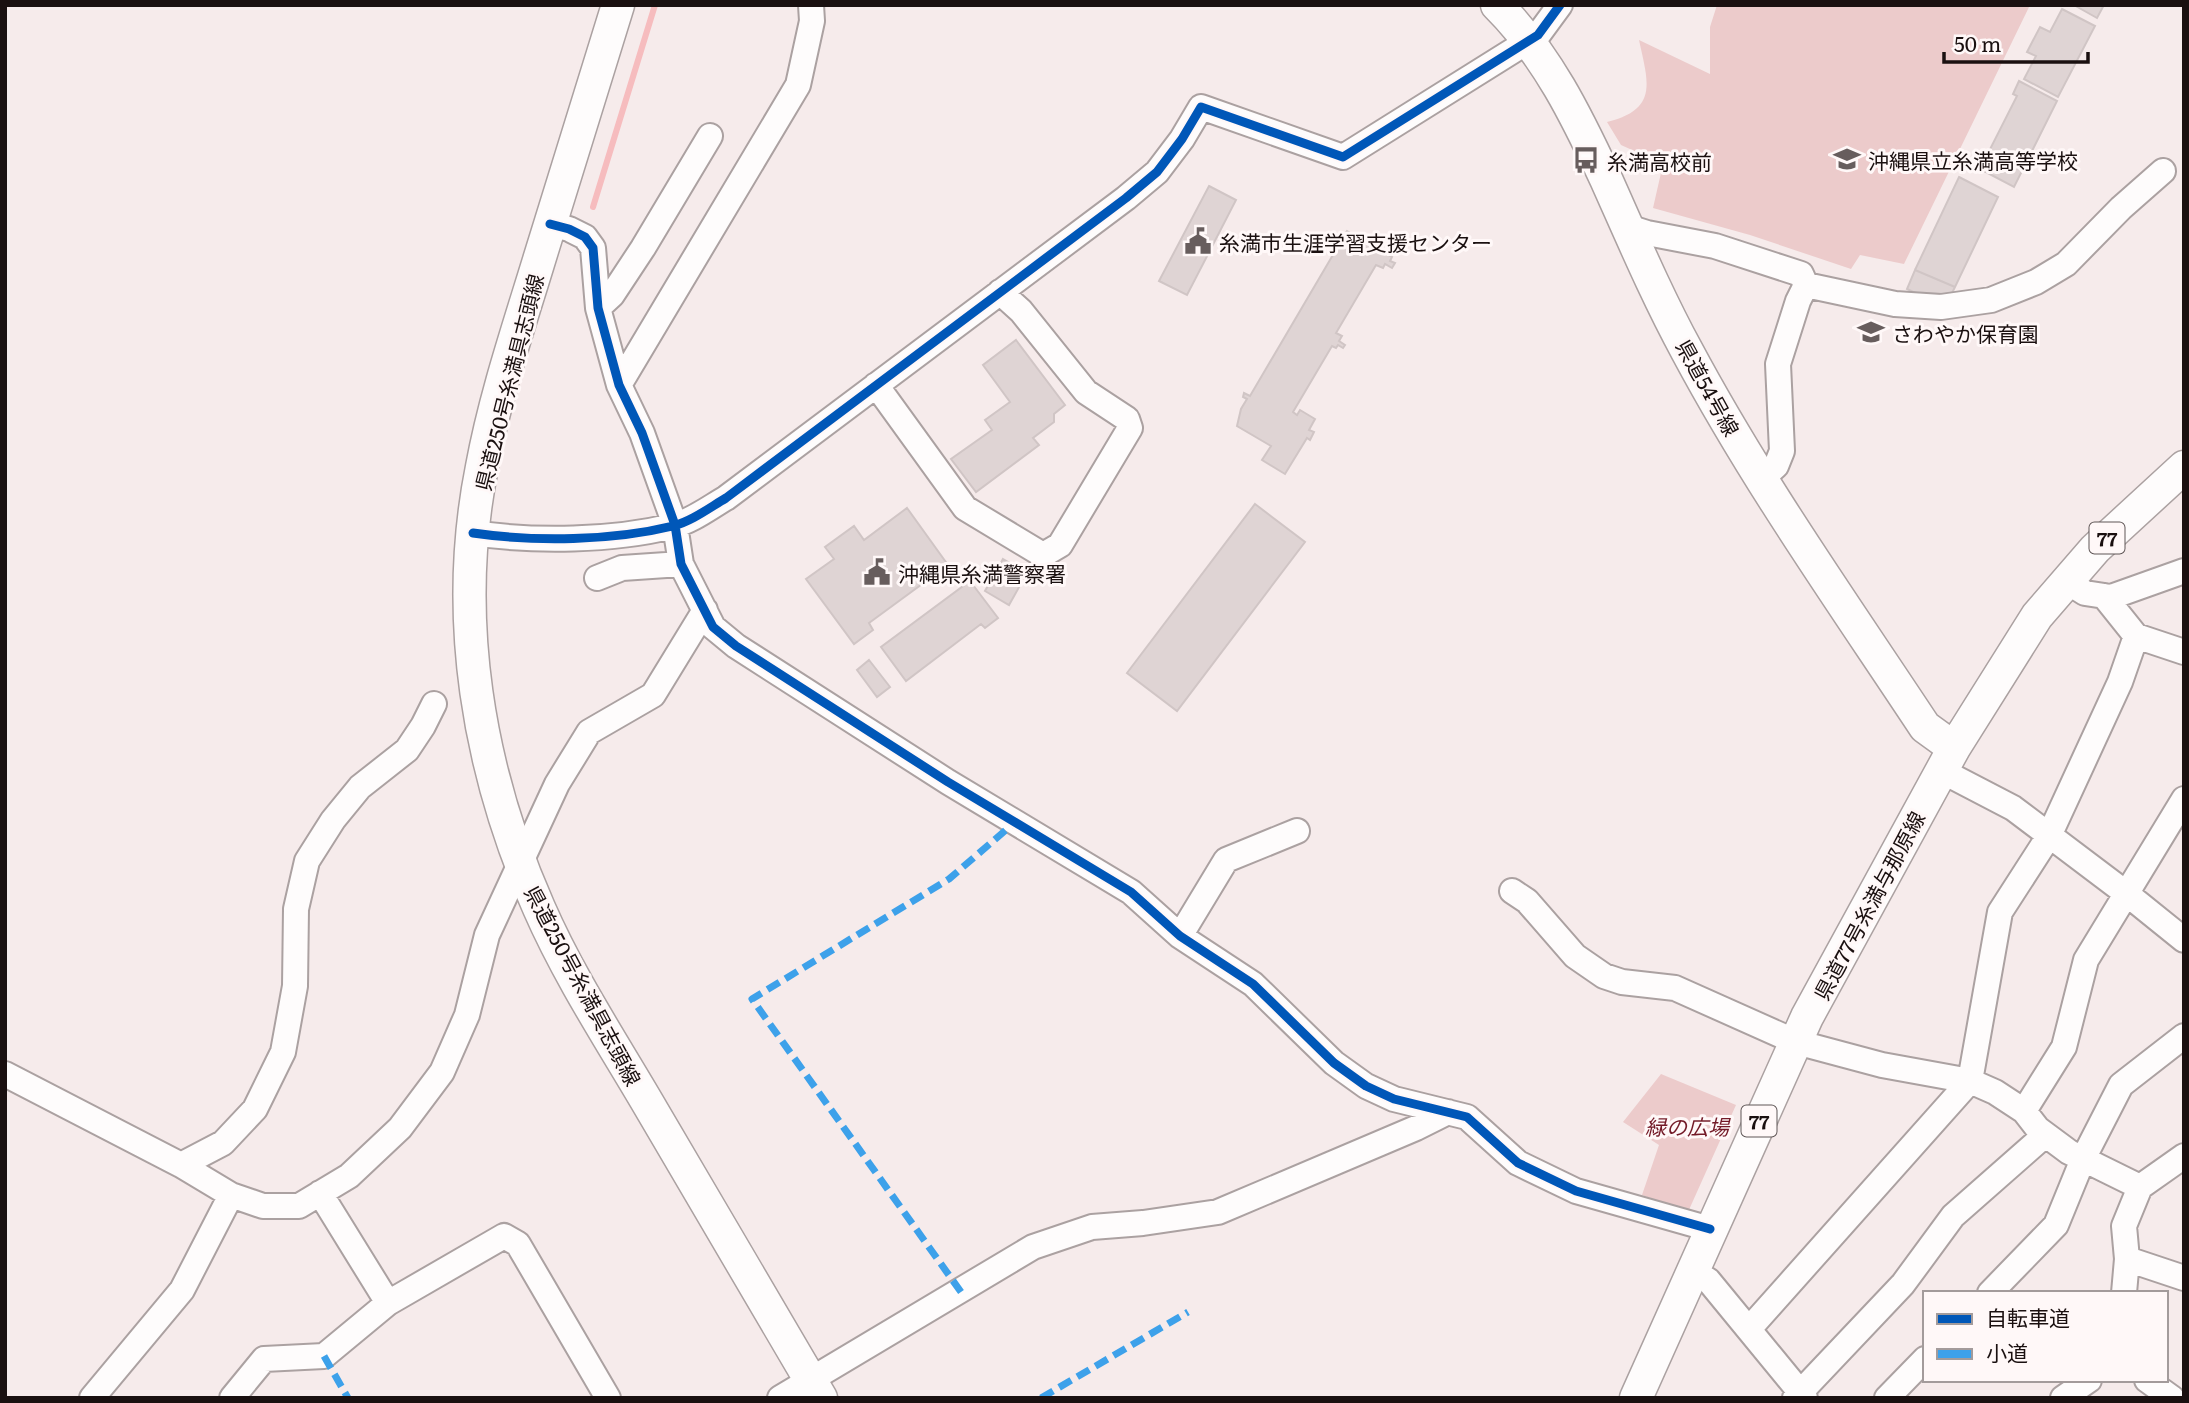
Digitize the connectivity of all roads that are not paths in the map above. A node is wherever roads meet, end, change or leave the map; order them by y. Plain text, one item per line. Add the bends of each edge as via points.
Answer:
1 (618, 5) edge
2 (811, 5) edge
3 (1497, 5) edge
4 (1560, 5) edge
5 (1528, 41) junction
6 (710, 136) dead end
7 (2163, 171) dead end
8 (550, 224) junction
9 (1628, 227) junction
10 (1806, 285) junction
11 (1000, 292) junction
12 (598, 308) junction
13 (619, 385) junction
14 (876, 385) junction
15 (2184, 467) edge
16 (1761, 479) junction
17 (674, 525) junction
18 (473, 533) junction
19 (681, 564) junction
20 (2184, 571) edge
21 (597, 578) dead end
22 (2066, 581) junction
23 (2104, 596) junction
24 (705, 610) junction
25 (2136, 636) junction
26 (2184, 652) edge
27 (434, 704) dead end
28 (1948, 759) junction
29 (2184, 799) edge
30 (1297, 831) dead end
31 (2049, 836) junction
32 (520, 864) junction
33 (1512, 891) dead end
34 (2127, 894) junction
35 (1180, 936) junction
36 (2183, 936) edge
37 (2184, 1036) edge
38 (1796, 1042) junction
39 (5, 1074) edge
40 (1970, 1081) junction
41 (2024, 1111) junction
42 (1448, 1112) junction
43 (2045, 1135) junction
44 (2184, 1156) edge
45 (2083, 1159) junction
46 (181, 1165) junction
47 (2140, 1187) junction
48 (320, 1193) junction
49 (232, 1195) junction
50 (1710, 1229) junction
51 (2127, 1259) junction
52 (1691, 1271) junction
53 (2184, 1278) edge
54 (1992, 1291) edge
55 (2124, 1291) edge
56 (388, 1303) junction
57 (1749, 1329) junction
58 (1923, 1361) edge
59 (2086, 1382) edge
60 (2150, 1382) edge
61 (816, 1389) edge
62 (1800, 1396) edge
63 (92, 1398) edge
64 (232, 1398) edge
65 (608, 1398) edge
66 (780, 1398) edge
67 (1636, 1398) edge
68 (1887, 1398) edge
69 (2063, 1398) edge
70 (2172, 1398) edge

1 - 8 main road, 県道250号糸満具志頭線
2 - 13 street via 812,21 798,85
3 - 5 main road, 県道54号線
4 - 5 street
5 - 9 main road, 県道54号線 via 1558,84
5 - 11 street via 1343,157 1201,107 1157,172
6 - 12 street via 643,248
7 - 10 street via 2066,264 1991,300 1941,307 1895,304
8 - 12 street via 585,237 593,247
8 - 18 main road, 県道250号糸満具志頭線 via 481,468
9 - 10 street via 1715,246 1801,274
9 - 16 main road, 県道54号線 via 1687,351
10 - 16 street via 1779,364 1782,451 1776,466
11 - 14 street
11 - 14 street via 1021,311 1086,392 1128,419 1130,428 1060,545 1044,555 965,508
12 - 13 street
13 - 17 street via 642,433
14 - 17 street via 726,498
15 - 22 main road, 県道77号糸満与那原線 / 77
16 - 28 main road, 県道54号線
17 - 18 street via 558,538
17 - 19 street
18 - 32 main road, 県道250号糸満具志頭線 via 470,647 474,688 491,774
19 - 21 street via 622,568
19 - 24 street
20 - 23 street
22 - 23 street via 2085,593
22 - 28 main road, 県道77号糸満与那原線 / 77 via 2023,637
23 - 25 street
24 - 32 street via 653,695 589,732 556,783
24 - 35 street via 713,627 736,646 970,796 1131,892
25 - 26 street
25 - 31 street via 2120,682
27 - 46 street via 407,750 360,787 332,820 307,861 296,909 295,986 283,1052 255,1110 223,1143
28 - 31 street
28 - 38 main road, 県道77号糸満与那原線 / 77
29 - 34 street
30 - 35 street via 1226,860
31 - 34 street
31 - 40 street via 2000,912
32 - 48 street via 487,936 467,1015 442,1072 400,1128 349,1176
32 - 61 main road, 県道250号糸満具志頭線 via 584,995
33 - 38 street via 1527,901 1575,956 1604,976 1675,988
34 - 36 street
34 - 41 street via 2086,960 2064,1047
35 - 42 street via 1253,984 1334,1063 1366,1086 1394,1099
37 - 45 street via 2121,1086
38 - 40 street via 1882,1065
38 - 50 main road, 県道77号糸満与那原線 / 77
39 - 46 street
40 - 41 street
40 - 57 street
41 - 43 street
42 - 50 street via 1468,1117 1518,1163 1576,1191
42 - 61 street via 1218,1212 1092,1227 1033,1248
43 - 45 street
43 - 62 street via 1953,1216 1903,1284
44 - 47 street
45 - 47 street
45 - 54 street via 2056,1225
46 - 49 street
47 - 51 street via 2124,1226
48 - 49 street via 299,1206 263,1206
48 - 56 street
49 - 63 street via 182,1290
50 - 52 main road, 県道77号糸満与那原線 / 77
51 - 53 street
51 - 55 street
52 - 57 street via 1708,1280
52 - 67 main road, 県道77号糸満与那原線 / 77
56 - 64 street via 324,1356 264,1359
56 - 65 street via 504,1236 517,1244
57 - 62 street
58 - 68 street
59 - 69 street
60 - 70 street
61 - 66 street

